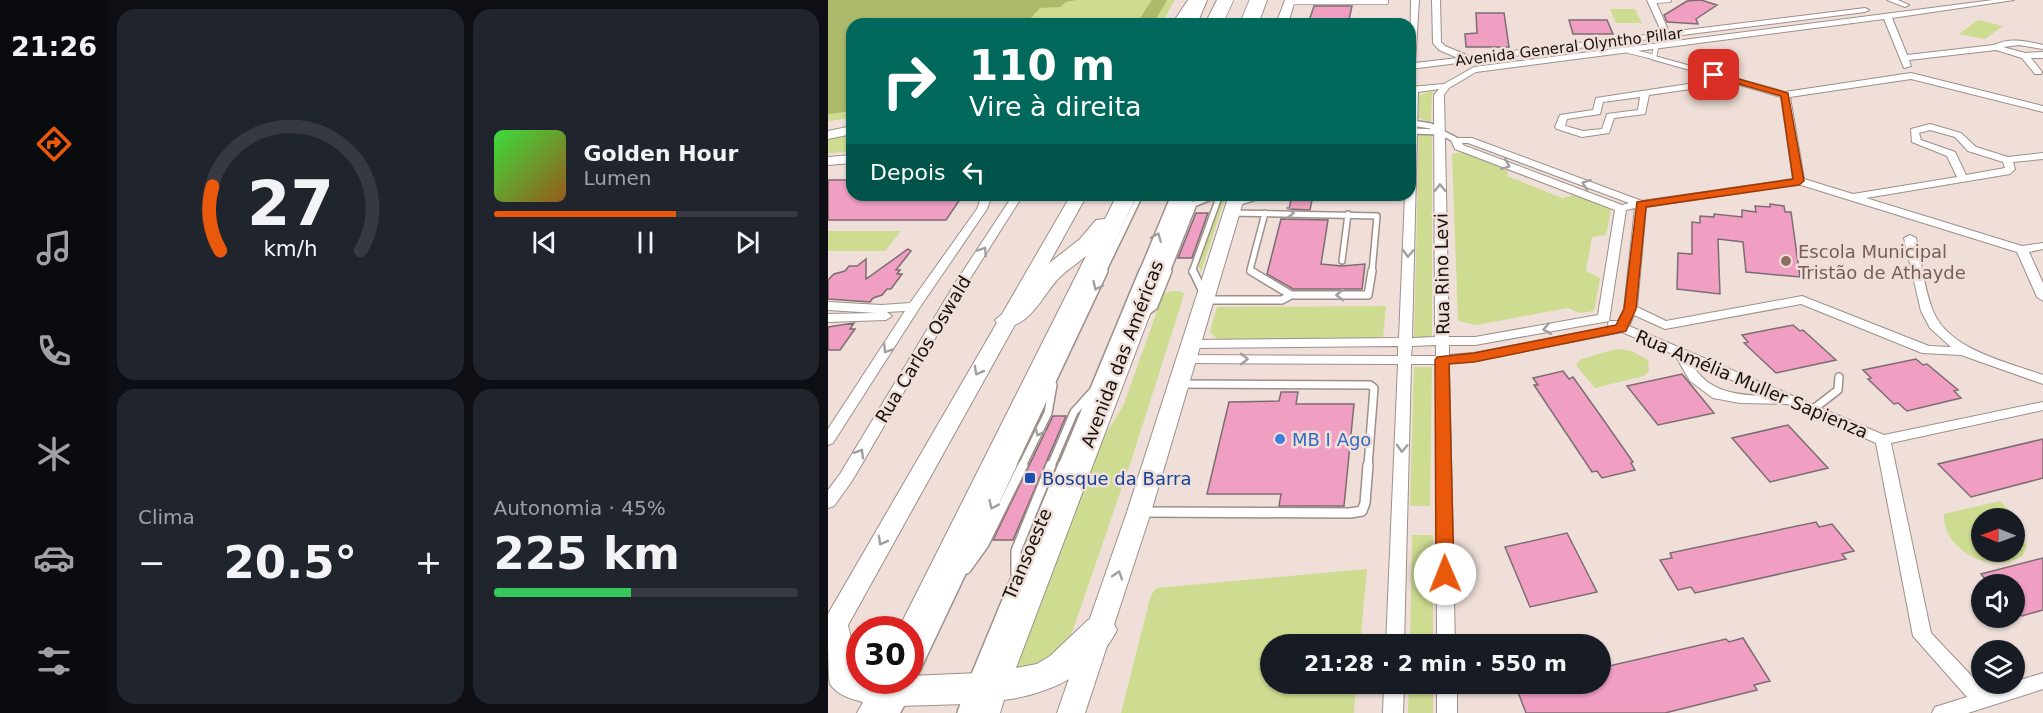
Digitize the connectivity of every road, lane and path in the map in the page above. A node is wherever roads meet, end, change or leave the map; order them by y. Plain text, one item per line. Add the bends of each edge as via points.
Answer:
1 (1193, 0) edge
2 (1200, 0) edge
3 (1224, 0) edge
4 (1231, 0) edge
5 (1252, 0) edge
6 (1262, 0) edge
7 (1415, 0) edge
8 (1436, 0) edge
9 (1651, 0) edge
10 (1669, 0) edge
11 (1944, 0) edge
12 (2010, 0) edge
13 (1289, 1) edge
14 (1886, 1) edge
15 (1386, 2) dead end
16 (1897, 4) edge
17 (1887, 16) junction
18 (1182, 18) edge
19 (1192, 18) edge
20 (1215, 18) edge
21 (1223, 18) edge
22 (1244, 18) edge
23 (1254, 18) edge
24 (1264, 18) edge
25 (1284, 18) edge
26 (1414, 18) edge
27 (1727, 27) junction
28 (1667, 35) junction
29 (1741, 36) junction
30 (1996, 47) junction
31 (2043, 47) edge
32 (1900, 48) junction
33 (1655, 52) junction
34 (1928, 55) junction
35 (2043, 55) edge
36 (2025, 56) junction
37 (1905, 58) junction
38 (1468, 59) junction
39 (1416, 65) edge
40 (1474, 70) junction
41 (2038, 72) dead end
42 (1911, 76) junction
43 (1714, 79) junction
44 (1446, 86) junction
45 (1416, 90) edge
46 (1785, 95) junction
47 (1644, 98) junction
48 (2043, 109) edge
49 (1416, 128) edge
50 (846, 129) edge
51 (828, 130) edge
52 (846, 130) edge
53 (1440, 132) junction
54 (828, 135) edge
55 (1456, 140) junction
56 (828, 156) edge
57 (2043, 156) edge
58 (846, 157) edge
59 (846, 158) edge
60 (2007, 160) junction
61 (828, 161) edge
62 (1963, 178) junction
63 (1799, 181) junction
64 (1852, 198) junction
65 (985, 201) edge
66 (1014, 201) edge
67 (1076, 201) edge
68 (1127, 201) edge
69 (1129, 201) edge
70 (1129, 201) edge
71 (1172, 201) edge
72 (1183, 201) edge
73 (1201, 201) edge
74 (1410, 201) edge
75 (1231, 202) edge
76 (1641, 204) junction
77 (1621, 208) junction
78 (1265, 213) junction
79 (1348, 214) junction
80 (1910, 238) dead end
81 (2043, 246) edge
82 (2022, 250) junction
83 (1342, 261) dead end
84 (1291, 295) junction
85 (2043, 297) edge
86 (1206, 299) junction
87 (828, 306) edge
88 (1630, 309) junction
89 (911, 312) junction
90 (828, 318) edge
91 (1604, 318) junction
92 (1136, 319) junction
93 (1007, 320) junction
94 (1622, 328) junction
95 (1405, 342) junction
96 (1442, 342) junction
97 (1188, 351) junction
98 (1963, 351) junction
99 (1681, 354) junction
100 (1405, 359) junction
101 (1442, 360) junction
102 (1839, 377) dead end
103 (2043, 380) edge
104 (1178, 384) junction
105 (1788, 399) junction
106 (2043, 406) edge
107 (1812, 410) junction
108 (828, 440) edge
109 (1883, 440) junction
110 (828, 502) edge
111 (1139, 512) junction
112 (922, 616) edge
113 (1100, 630) junction
114 (830, 633) edge
115 (1395, 634) edge
116 (1446, 634) edge
117 (924, 642) edge
118 (846, 677) edge
119 (2043, 681) edge
120 (906, 694) edge
121 (1394, 694) edge
122 (1446, 694) edge
123 (976, 701) edge
124 (1983, 701) junction
125 (1071, 713) edge
126 (1393, 713) edge
127 (1447, 713) edge
128 (1942, 713) edge

1 - 18 main road
2 - 19 highway
3 - 20 highway
4 - 21 lane
5 - 22 lane
6 - 23 highway
6 - 24 highway
7 - 26 street
8 - 38 street via 1437,43
9 - 10 lane
9 - 28 street
11 - 16 street, Avenida General Olyntho Pillar
12 - 17 street, Avenida General Olyntho Pillar
13 - 15 lane
13 - 25 main road
14 - 16 street
16 - 27 street, Avenida General Olyntho Pillar
17 - 29 street, Avenida General Olyntho Pillar
17 - 32 street
27 - 28 street, Avenida General Olyntho Pillar
27 - 29 street
28 - 38 street, Avenida General Olyntho Pillar
29 - 33 street, Avenida General Olyntho Pillar
30 - 31 street via 2006,43
30 - 34 street
30 - 36 street
32 - 34 street
32 - 37 street
33 - 40 street, Avenida General Olyntho Pillar via 1629,51
33 - 43 street
34 - 37 street
35 - 36 street
36 - 41 street
37 - 42 street
38 - 39 street, Avenida General Olyntho Pillar
38 - 40 street
40 - 44 street, Avenida General Olyntho Pillar
42 - 46 street
42 - 48 street
43 - 46 street via 1734,80
43 - 47 street
44 - 45 street, Avenida General Olyntho Pillar
44 - 53 street, Rua Rino Levi via 1439,95
46 - 63 street
47 - 47 street via 1642,112 1610,116 1606,131 1582,134 1560,127 1563,117 1597,112 1599,99
49 - 53 lane
50 - 51 main road
52 - 54 main road
53 - 55 lane
96 -> 53 street, Rua Rino Levi
76 -> 55 street via 1469,140
55 -> 77 street via 1460,147
56 - 58 main road
57 - 60 street
59 - 61 main road
60 - 62 street via 2009,171
60 - 62 street via 1972,149 1958,135 1930,127 1914,131 1917,142 1951,154
62 - 64 street
63 - 64 street
63 - 76 street
64 - 82 street
65 - 89 street, Rua Carlos Oswald
110 -> 66 street, Rua Carlos Oswald
67 - 93 main road
68 - 93 highway
69 -> 117 lane via 1054,376 1048,413 984,544 959,578
70 - 112 highway
123 -> 71 lane, Transoeste via 1016,580
72 - 92 highway, Avenida das Américas
73 - 92 lane via 1194,204 1154,306
74 -> 95 street, Rua Rino Levi
75 - 78 lane
75 - 86 main road
76 - 77 street
76 - 88 street, Rua Amélia Muller Sapienza
77 - 91 street
78 -> 79 lane
78 - 84 lane via 1250,270
79 - 83 lane
79 -> 84 lane via 1377,216 1368,295
80 - 98 street via 1927,310 1935,325
81 - 82 street
82 - 85 street
84 - 86 lane via 1282,300
86 - 97 main road
87 - 89 street
88 - 94 street, Rua Amélia Muller Sapienza
88 - 98 street via 1665,325 1802,300 1927,350
89 - 90 street
89 -> 108 street, Rua Carlos Oswald
91 - 94 street, Rua Amélia Muller Sapienza
91 -> 96 street via 1474,341
92 - 123 highway, Avenida das Américas
93 -> 114 main road
94 - 99 street, Rua Amélia Muller Sapienza
94 - 101 street
95 - 96 street
95 - 97 street
95 - 100 street, Rua Rino Levi
96 - 101 street, Rua Rino Levi
97 -> 100 street
97 - 104 main road
98 - 103 street
99 - 105 street, Rua Amélia Muller Sapienza
99 - 105 street via 1688,370 1718,396
100 - 101 street
100 -> 115 street, Rua Rino Levi
101 - 116 street, Rua Rino Levi
102 - 107 lane via 1838,390
104 - 111 main road
104 - 111 lane via 1370,385 1374,388 1365,503 1362,511 1350,513
105 - 107 street, Rua Amélia Muller Sapienza
106 - 109 street
107 - 109 street, Rua Amélia Muller Sapienza
109 - 124 street via 1922,636
113 -> 111 main road
113 - 123 highway via 1067,663 1048,675
113 - 125 main road
114 - 118 highway via 837,666
119 - 124 street
120 - 123 highway
121 - 126 street
122 - 127 street
124 - 128 street

